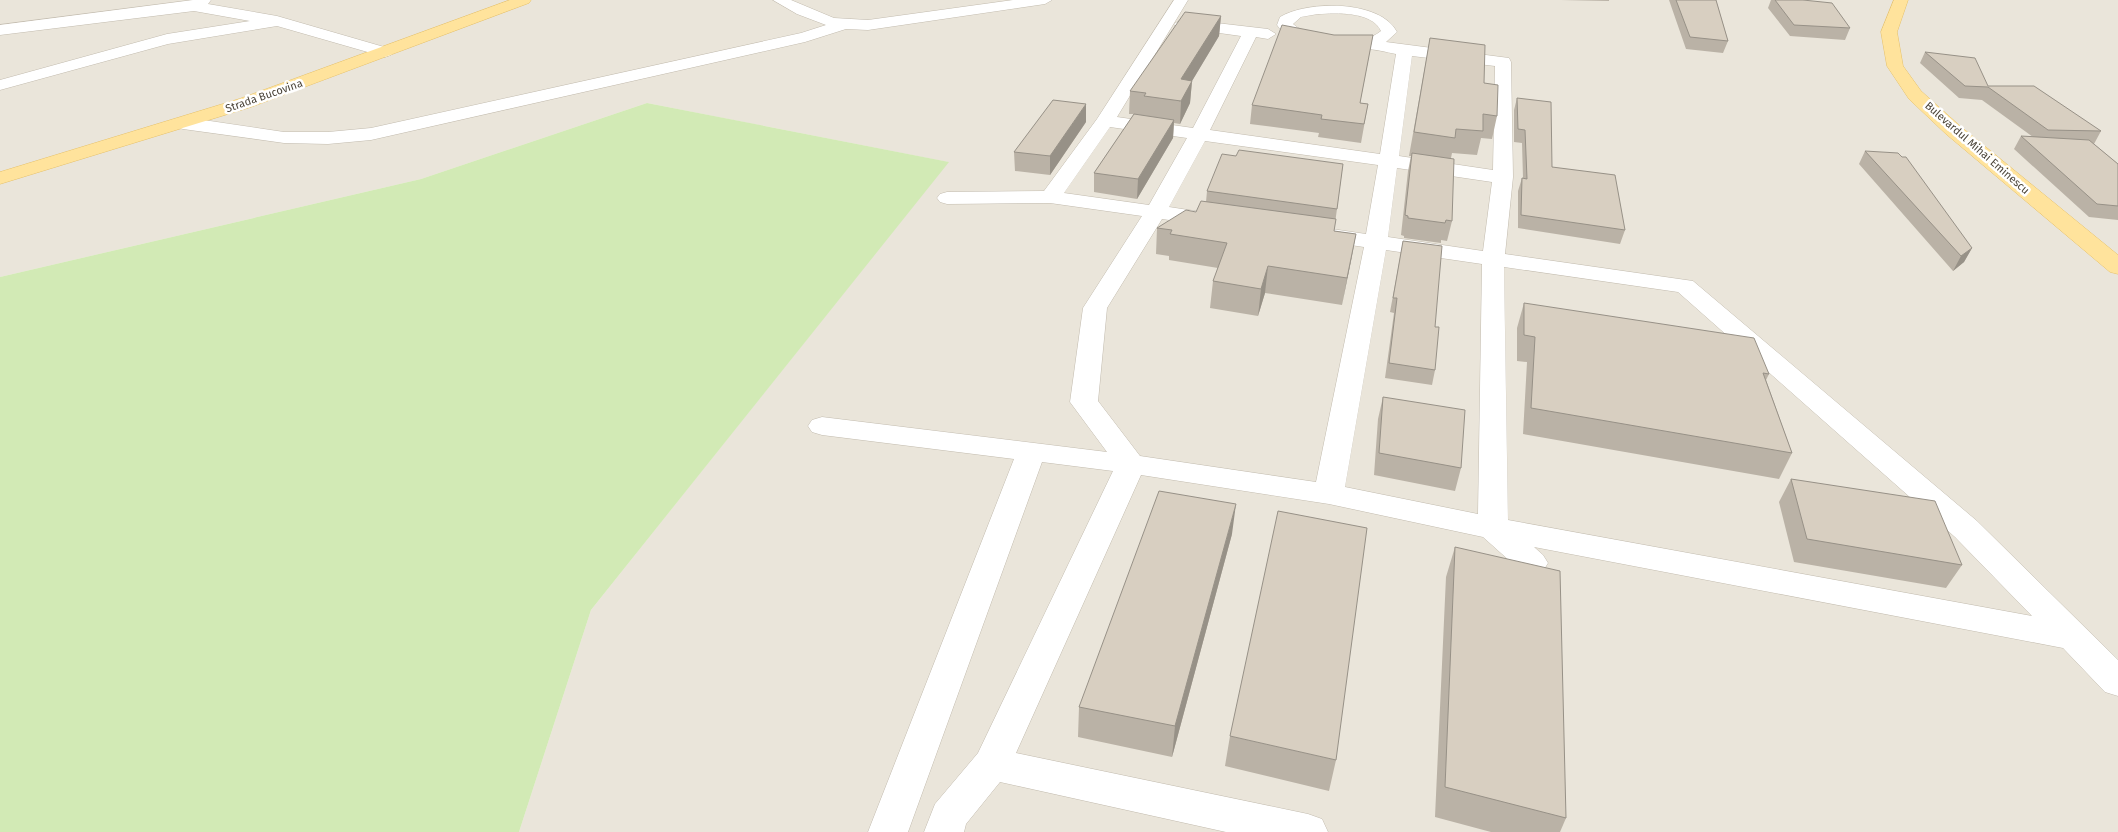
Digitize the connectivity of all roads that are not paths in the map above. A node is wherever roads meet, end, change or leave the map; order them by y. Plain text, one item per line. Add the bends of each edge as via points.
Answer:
1 (524, 0) edge
2 (780, 0) edge
3 (931, 0) edge
4 (1045, 0) edge
5 (1182, 0) edge
6 (1901, 0) edge
7 (199, 3) edge
8 (1330, 5) edge
9 (946, 14) junction
10 (277, 21) junction
11 (1168, 23) junction
12 (842, 25) junction
13 (0, 30) edge
14 (1251, 32) junction
15 (1298, 36) junction
16 (1364, 44) junction
17 (1405, 50) junction
18 (385, 52) junction
19 (0, 85) edge
20 (1105, 122) junction
21 (182, 123) junction
22 (1199, 134) junction
23 (1389, 162) junction
24 (1502, 177) junction
25 (0, 178) edge
26 (1050, 197) junction
27 (946, 198) dead end
28 (1155, 213) junction
29 (1232, 223) edge
30 (1299, 232) edge
31 (1376, 242) junction
32 (1493, 260) junction
33 (2118, 267) edge
34 (822, 426) dead end
35 (1032, 452) junction
36 (1131, 464) junction
37 (1329, 494) junction
38 (1493, 528) junction
39 (1532, 563) edge
40 (2073, 636) junction
41 (2118, 682) edge
42 (992, 764) junction
43 (888, 832) edge
44 (944, 832) edge
45 (1308, 832) edge

1 - 18 main road, Strada Bucovina
2 - 12 street via 806,14
3 - 9 street
4 - 9 street
5 - 11 street
6 - 33 main road, Bulevardul Mihai Eminescu via 1889,32 1895,66 1915,95
7 - 10 street
7 - 13 street
8 - 15 street via 1286,20 1284,26
8 - 16 street via 1373,16 1388,27 1386,37
9 - 12 street via 868,25
10 - 18 street
10 - 19 street via 167,39
11 - 14 street
11 - 20 street
12 - 21 street via 805,37 371,134 306,138 256,135
14 - 15 street
14 - 22 street
15 - 16 street via 1329,44
16 - 17 street
17 - 23 street
17 - 24 street via 1503,62
18 - 21 main road, Strada Bucovina
20 - 22 street
20 - 26 street
21 - 25 main road, Strada Bucovina
22 - 23 street
22 - 28 street
23 - 24 street
23 - 31 street
24 - 32 street
26 - 27 street
26 - 28 street
28 - 29 street
28 - 36 street via 1096,308 1084,402
30 - 31 street
31 - 32 street
31 - 37 street
32 - 38 street
32 - 40 street via 1685,286 1966,529
34 - 35 street
35 - 36 street
35 - 43 street
36 - 37 street
36 - 42 street
37 - 38 street
38 - 39 street
38 - 40 street
40 - 41 street
42 - 44 street via 949,816
42 - 45 street

